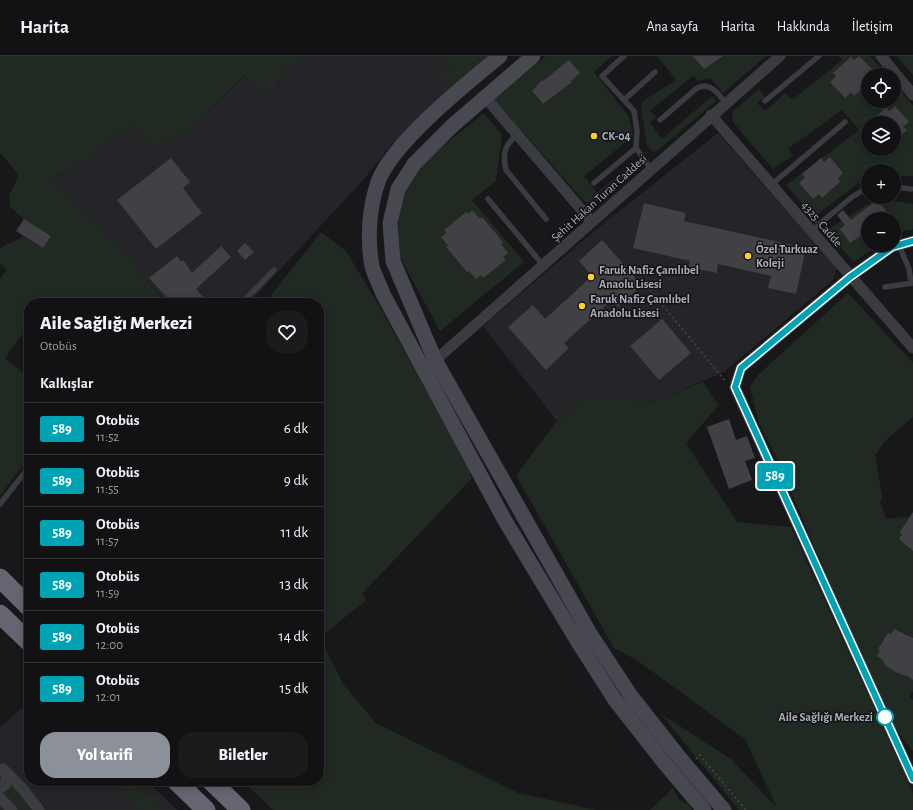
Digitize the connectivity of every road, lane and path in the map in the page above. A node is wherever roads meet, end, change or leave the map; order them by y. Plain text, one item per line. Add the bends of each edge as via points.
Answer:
1 (500, 56) edge
2 (533, 56) edge
3 (624, 56) edge
4 (780, 56) edge
5 (819, 56) edge
6 (881, 56) edge
7 (655, 72) dead end
8 (913, 95) edge
9 (485, 97) junction
10 (624, 100) junction
11 (765, 102) dead end
12 (726, 103) junction
13 (711, 116) junction
14 (660, 120) dead end
15 (845, 122) dead end
16 (517, 134) junction
17 (636, 148) junction
18 (651, 168) junction
19 (594, 183) dead end
20 (771, 185) junction
21 (901, 188) edge
22 (911, 189) dead end
23 (861, 191) edge
24 (488, 199) dead end
25 (546, 218) dead end
26 (592, 222) junction
27 (811, 231) junction
28 (913, 241) edge
29 (901, 244) edge
30 (885, 252) edge
31 (901, 252) edge
32 (543, 265) junction
33 (274, 270) dead end
34 (850, 277) junction
35 (912, 283) edge
36 (647, 286) dead end
37 (885, 287) dead end
38 (247, 298) edge
39 (913, 348) edge
40 (430, 365) junction
41 (735, 387) junction
42 (24, 473) edge
43 (0, 504) edge
44 (0, 578) edge
45 (24, 602) edge
46 (0, 614) edge
47 (24, 637) edge
48 (700, 755) dead end
49 (908, 761) edge
50 (3, 769) edge
51 (913, 779) edge
52 (181, 786) edge
53 (216, 786) edge
54 (0, 788) edge
55 (0, 798) edge
56 (12, 810) edge
57 (39, 810) edge
58 (206, 810) edge
59 (241, 810) edge
60 (704, 810) edge
61 (724, 810) edge
62 (746, 810) edge

1 - 40 street via 438,111 398,151 378,181 369,222 372,266 383,294
2 - 9 street
3 - 10 lane via 602,76
4 - 12 street, Şehit Hakan Turan Caddesi
5 - 11 lane
6 - 8 street
7 - 10 lane
9 - 16 street
9 - 40 street via 414,164 398,189 390,223 393,262
10 - 17 lane via 634,111
12 - 13 street, Şehit Hakan Turan Caddesi
12 - 14 lane via 710,86 704,85
13 - 18 street, Şehit Hakan Turan Caddesi
13 - 20 street, 4325. Cadde
15 - 20 lane
16 - 25 lane via 507,144 504,152 506,170
16 - 26 street
17 - 18 lane
17 - 19 lane
18 - 26 street, Şehit Hakan Turan Caddesi
20 - 27 street, 4325. Cadde
21 - 22 lane
23 - 27 lane
24 - 32 lane
26 - 32 street, Şehit Hakan Turan Caddesi
27 - 34 street, 4325. Cadde
28 - 29 street
30 - 34 street
31 - 35 lane
32 - 40 street, Şehit Hakan Turan Caddesi
33 - 38 lane
34 - 39 street, 4325. Cadde
34 - 41 street via 741,368
35 - 37 lane
36 - 41 path via 723,381
40 - 60 street via 504,519 607,687
40 - 61 street via 589,632 631,696
41 - 49 street
42 - 43 lane
44 - 45 highway
46 - 47 highway
48 - 62 path
49 - 51 street
50 - 54 street via 7,782
50 - 57 street via 21,786
52 - 58 highway
53 - 59 highway
55 - 56 street

